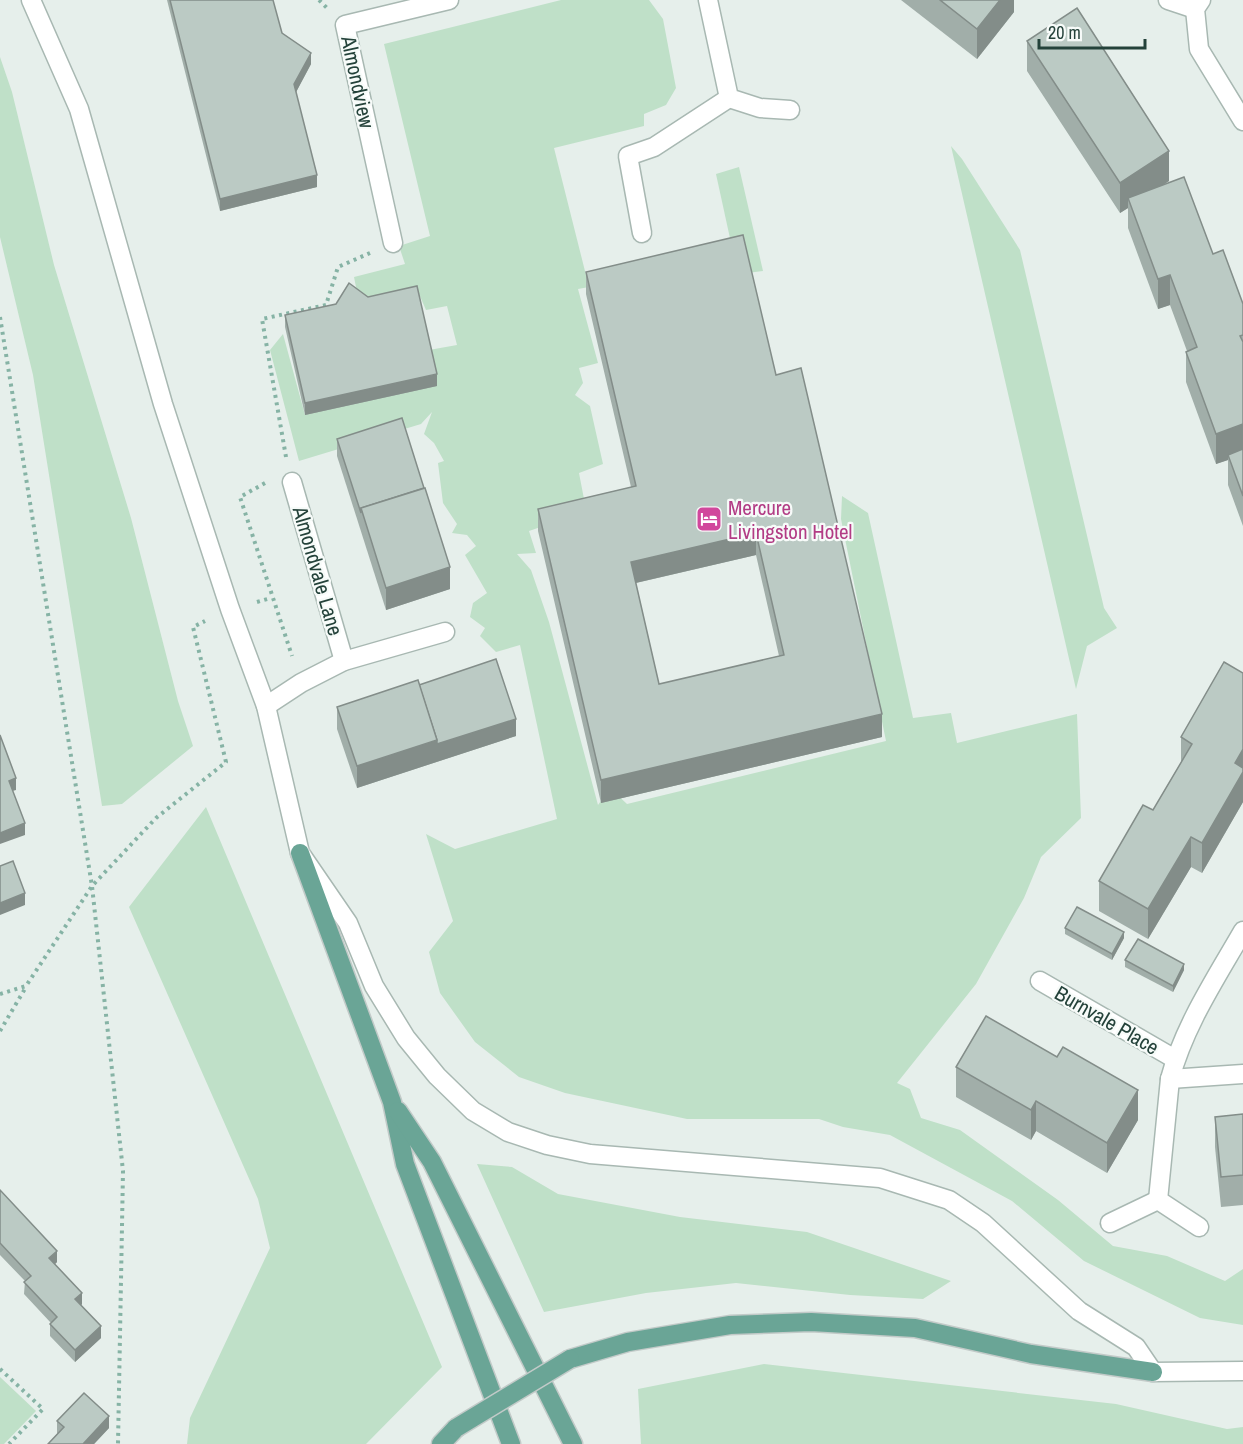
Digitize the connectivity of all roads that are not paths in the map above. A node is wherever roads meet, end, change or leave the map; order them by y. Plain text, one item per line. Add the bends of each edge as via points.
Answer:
1 (31, 0) edge
2 (449, 0) edge
3 (708, 0) edge
4 (1168, 0) edge
5 (1198, 4) edge
6 (729, 98) junction
7 (790, 110) dead end
8 (1243, 121) edge
9 (642, 233) dead end
10 (393, 243) road end
11 (292, 482) dead end
12 (445, 632) dead end
13 (344, 661) junction
14 (266, 706) junction
15 (300, 852) junction
16 (1243, 931) edge
17 (1040, 981) dead end
18 (1175, 1059) junction
19 (1243, 1074) edge
20 (1170, 1079) junction
21 (392, 1101) junction
22 (1158, 1200) junction
23 (1110, 1223) dead end
24 (1200, 1227) dead end
25 (1243, 1371) edge
26 (1153, 1372) junction
27 (441, 1444) edge
28 (511, 1444) edge
29 (573, 1444) edge

1 - 14 street via 79,109 163,404
2 - 10 street, Almondview via 345,25
3 - 6 street
4 - 5 street
5 - 8 street via 1198,50
6 - 7 street via 760,108
6 - 9 street via 654,147 627,156
11 - 13 street, Almondvale Lane
12 - 13 street, Almondvale Lane
13 - 14 street, Almondvale Lane
14 - 15 street
15 - 21 main road
15 - 26 street via 348,923 374,986 406,1038 473,1111 508,1132 590,1154 880,1178 949,1200 983,1223 1079,1311 1136,1347
16 - 18 street, Burnvale Place
17 - 18 street, Burnvale Place
18 - 20 street, Burnvale Place
19 - 20 street, Burnvale Place
20 - 22 street, Burnvale Place
21 - 28 main road via 405,1164
21 - 29 main road via 432,1162
22 - 23 street
22 - 24 street
25 - 26 street
26 - 27 main road, bridge via 1031,1354 915,1328 811,1322 730,1325 628,1342 570,1359 456,1428

